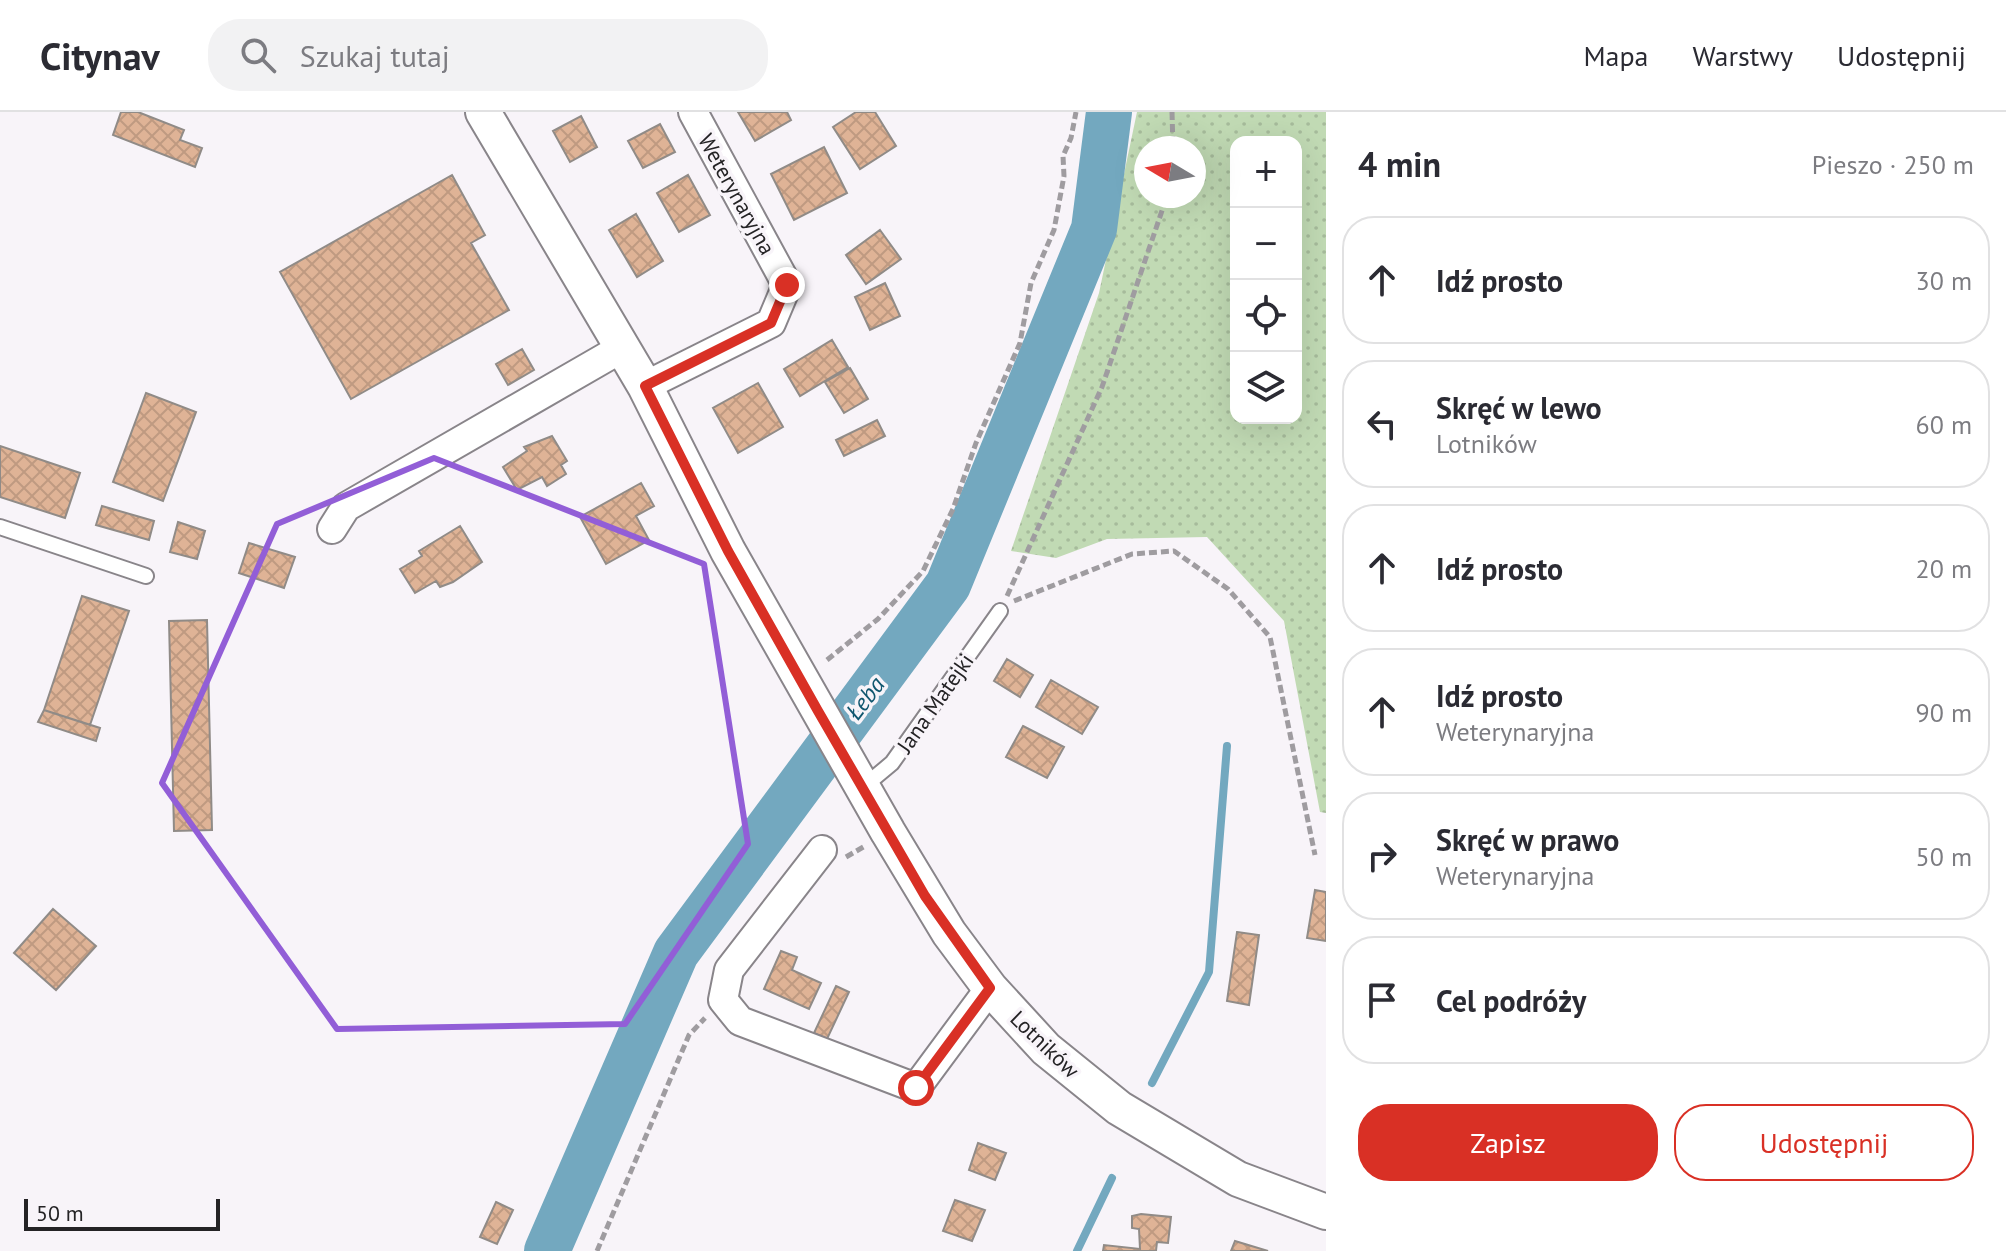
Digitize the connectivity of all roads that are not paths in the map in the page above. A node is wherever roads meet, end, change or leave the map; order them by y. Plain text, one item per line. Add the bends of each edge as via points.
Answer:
1 (483, 112) edge
2 (693, 112) edge
3 (622, 348) junction
4 (645, 386) junction
5 (0, 527) edge
6 (332, 529) dead end
7 (146, 576) dead end
8 (1000, 611) road end
9 (859, 782) junction
10 (822, 850) dead end
11 (990, 988) junction
12 (1326, 1212) edge

1 - 3 street
2 - 4 street, Weterynaryjna via 787,285 771,323
3 - 4 street
3 - 6 street via 346,507
4 - 9 street, Lotników via 728,551
5 - 7 lane
8 - 9 lane, Jana Matejki via 892,763
9 - 11 street, Lotników via 925,896
10 - 11 street via 729,970 723,1000 740,1021 916,1088
11 - 12 street, Lotników via 1046,1049 1119,1108 1238,1179

